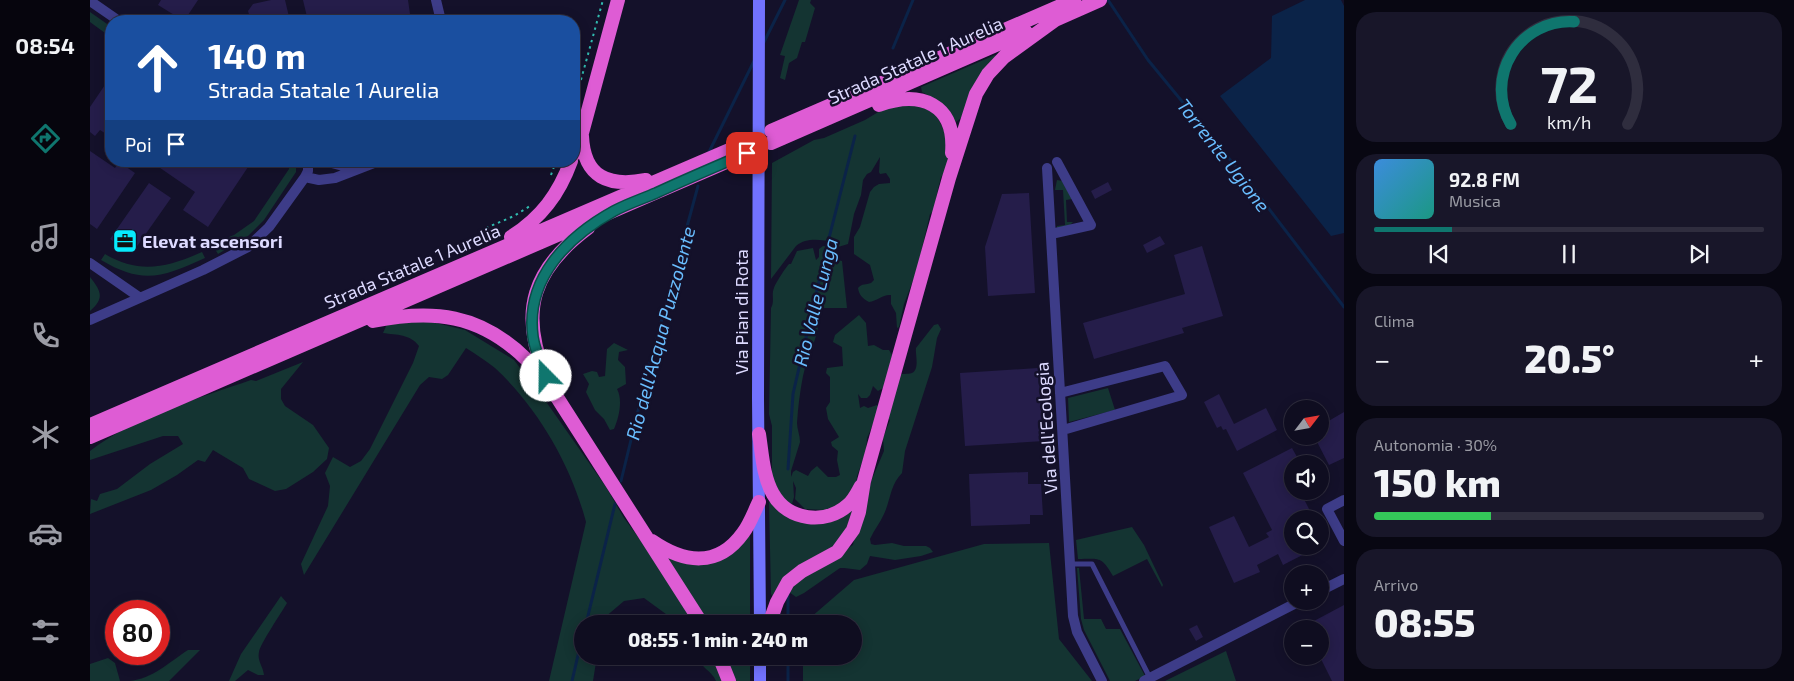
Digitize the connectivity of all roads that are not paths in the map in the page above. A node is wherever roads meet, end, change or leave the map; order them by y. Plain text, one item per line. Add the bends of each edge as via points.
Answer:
1 (436, 0) edge
2 (618, 0) edge
3 (759, 0) edge
4 (1100, 0) edge
5 (90, 1) edge
6 (1075, 3) edge
7 (110, 15) edge
8 (440, 15) edge
9 (1055, 20) junction
10 (800, 131) junction
11 (582, 133) junction
12 (580, 138) edge
13 (1057, 162) dead end
14 (308, 167) edge
15 (364, 167) edge
16 (569, 167) edge
17 (687, 168) junction
18 (1047, 168) dead end
19 (305, 177) junction
20 (949, 178) junction
21 (614, 210) junction
22 (1051, 234) junction
23 (90, 263) edge
24 (459, 266) junction
25 (139, 297) junction
26 (90, 320) edge
27 (334, 332) junction
28 (553, 391) junction
29 (1060, 393) junction
30 (1063, 430) junction
31 (92, 433) edge
32 (759, 434) junction
33 (864, 481) junction
34 (1344, 500) edge
35 (759, 502) junction
36 (647, 538) junction
37 (1344, 541) edge
38 (1070, 564) junction
39 (1344, 579) edge
40 (1329, 586) edge
41 (1284, 609) edge
42 (696, 615) edge
43 (760, 615) edge
44 (772, 615) edge
45 (723, 665) edge
46 (760, 665) edge
47 (1147, 679) edge
48 (729, 681) edge
49 (760, 681) edge
50 (1102, 681) edge

1 - 8 street
2 - 11 highway
3 - 32 main road, Via Pian di Rota, bridge
4 - 6 highway, Strada Statale 1 Aurelia
5 - 7 street
6 - 9 highway, Strada Statale 1 Aurelia
6 - 10 highway, Strada Statale 1 Aurelia via 771,137
9 - 10 highway, Strada Statale 1 Aurelia
9 - 20 highway via 993,67 970,108
10 - 20 highway via 830,124 896,99 921,99 940,110 952,133
11 - 12 highway
11 - 17 highway via 588,163 607,180 635,182
13 - 22 street via 1091,225
14 - 19 street
15 - 19 street via 326,180
16 - 24 highway via 559,190 538,216 514,235
17 - 21 highway, Strada Statale 1 Aurelia via 748,148
17 - 24 highway, Strada Statale 1 Aurelia
18 - 22 street, Via dell'Ecologia
19 - 25 street via 269,227 248,247
20 - 33 highway
21 - 27 highway, Strada Statale 1 Aurelia
21 - 28 highway via 582,232 557,255 537,291 532,317 533,339
22 - 29 street, Via dell'Ecologia
23 - 25 street
24 - 31 highway, Strada Statale 1 Aurelia
25 - 26 street
27 - 28 highway via 406,315 458,319 504,340 527,359
27 - 31 highway, Strada Statale 1 Aurelia
28 - 36 highway
29 - 30 street, Via dell'Ecologia
29 - 30 street via 1165,366 1182,395
30 - 38 street, Via dell'Ecologia
32 - 33 highway via 768,484 780,503 797,514 813,518 838,512 852,500
32 - 35 main road, Via Pian di Rota
33 - 44 highway via 859,512 849,537 837,552 788,582
34 - 37 street via 1327,508
35 - 36 highway via 737,540 724,552 708,558 688,559
35 - 43 main road, Via Pian di Rota
36 - 42 highway
38 - 47 lane via 1092,564
38 - 50 street, Via dell'Ecologia via 1077,632
39 - 40 street
41 - 47 street
45 - 48 highway
46 - 49 main road

